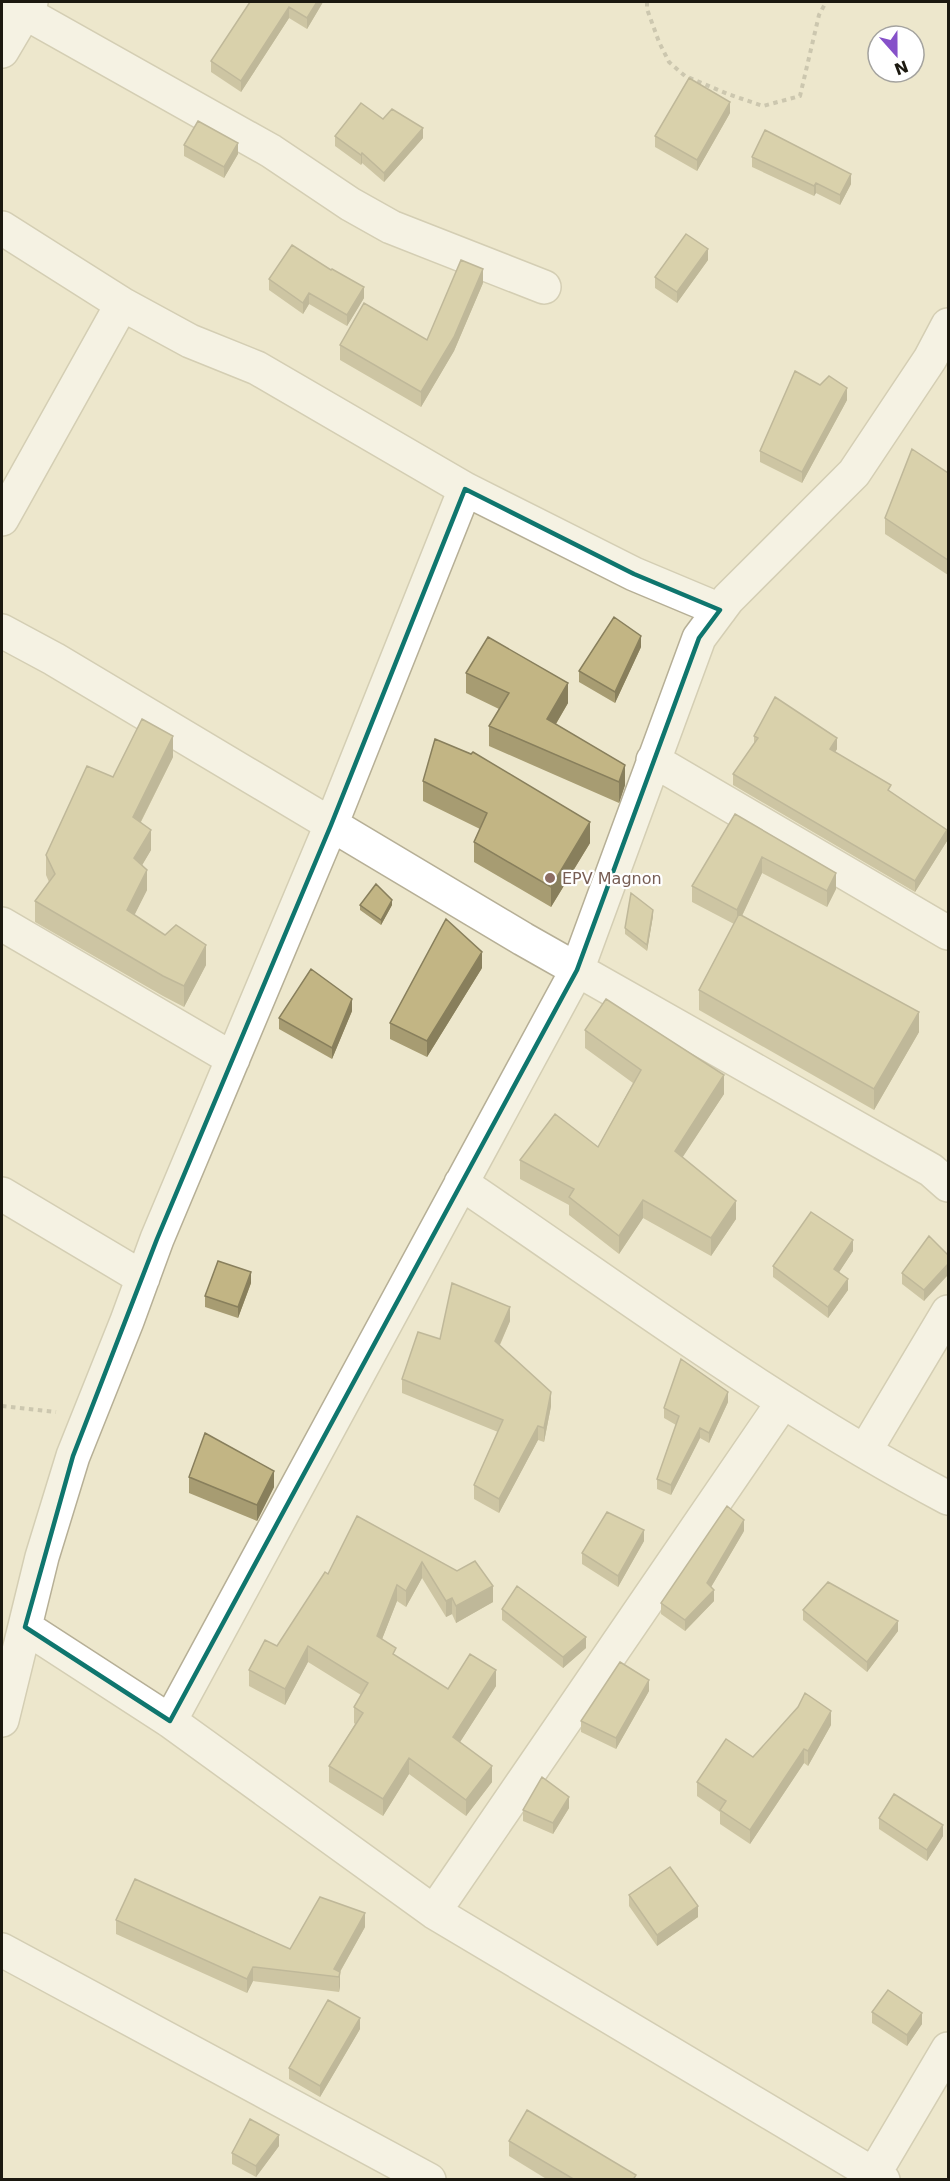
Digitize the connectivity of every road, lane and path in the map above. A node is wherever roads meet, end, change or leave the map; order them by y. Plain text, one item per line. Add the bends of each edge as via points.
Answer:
1 (647, 2) edge
2 (826, 2) edge
3 (20, 5) edge
4 (2, 51) edge
5 (2, 228) edge
6 (544, 287) dead end
7 (122, 304) junction
8 (948, 325) edge
9 (465, 489) junction
10 (2, 519) edge
11 (720, 610) junction
12 (2, 631) edge
13 (653, 760) junction
14 (332, 825) junction
15 (2, 924) edge
16 (948, 933) edge
17 (577, 970) junction
18 (233, 1059) junction
19 (461, 1183) junction
20 (948, 1185) edge
21 (2, 1194) edge
22 (143, 1278) junction
23 (948, 1312) edge
24 (783, 1402) junction
25 (2, 1406) edge
26 (90, 1416) junction
27 (865, 1451) junction
28 (948, 1498) edge
29 (25, 1627) junction
30 (2, 1720) edge
31 (170, 1721) junction
32 (434, 1912) junction
33 (2, 1950) edge
34 (948, 2049) edge
35 (879, 2177) edge
36 (429, 2180) edge

1 - 2 path via 658,42 669,62 685,76 763,106 800,96 819,15
3 - 4 street
3 - 6 street via 271,151 391,227
5 - 7 street
7 - 9 street via 190,341 258,368
7 - 10 street
8 - 11 street via 930,359 854,473
9 - 11 street via 634,574
9 - 14 street
11 - 13 street via 699,638
12 - 14 street
13 - 16 street
13 - 17 street
14 - 17 street
14 - 18 street
15 - 18 street
17 - 19 street
17 - 20 street via 931,1170
18 - 22 street
19 - 24 street
19 - 31 street
21 - 22 street
22 - 26 street
23 - 27 street
24 - 27 street
24 - 32 street
25 - 26 path
26 - 29 street via 42,1557
27 - 28 street
29 - 30 street
29 - 31 street
31 - 32 street
32 - 35 street
33 - 36 street
34 - 35 street

